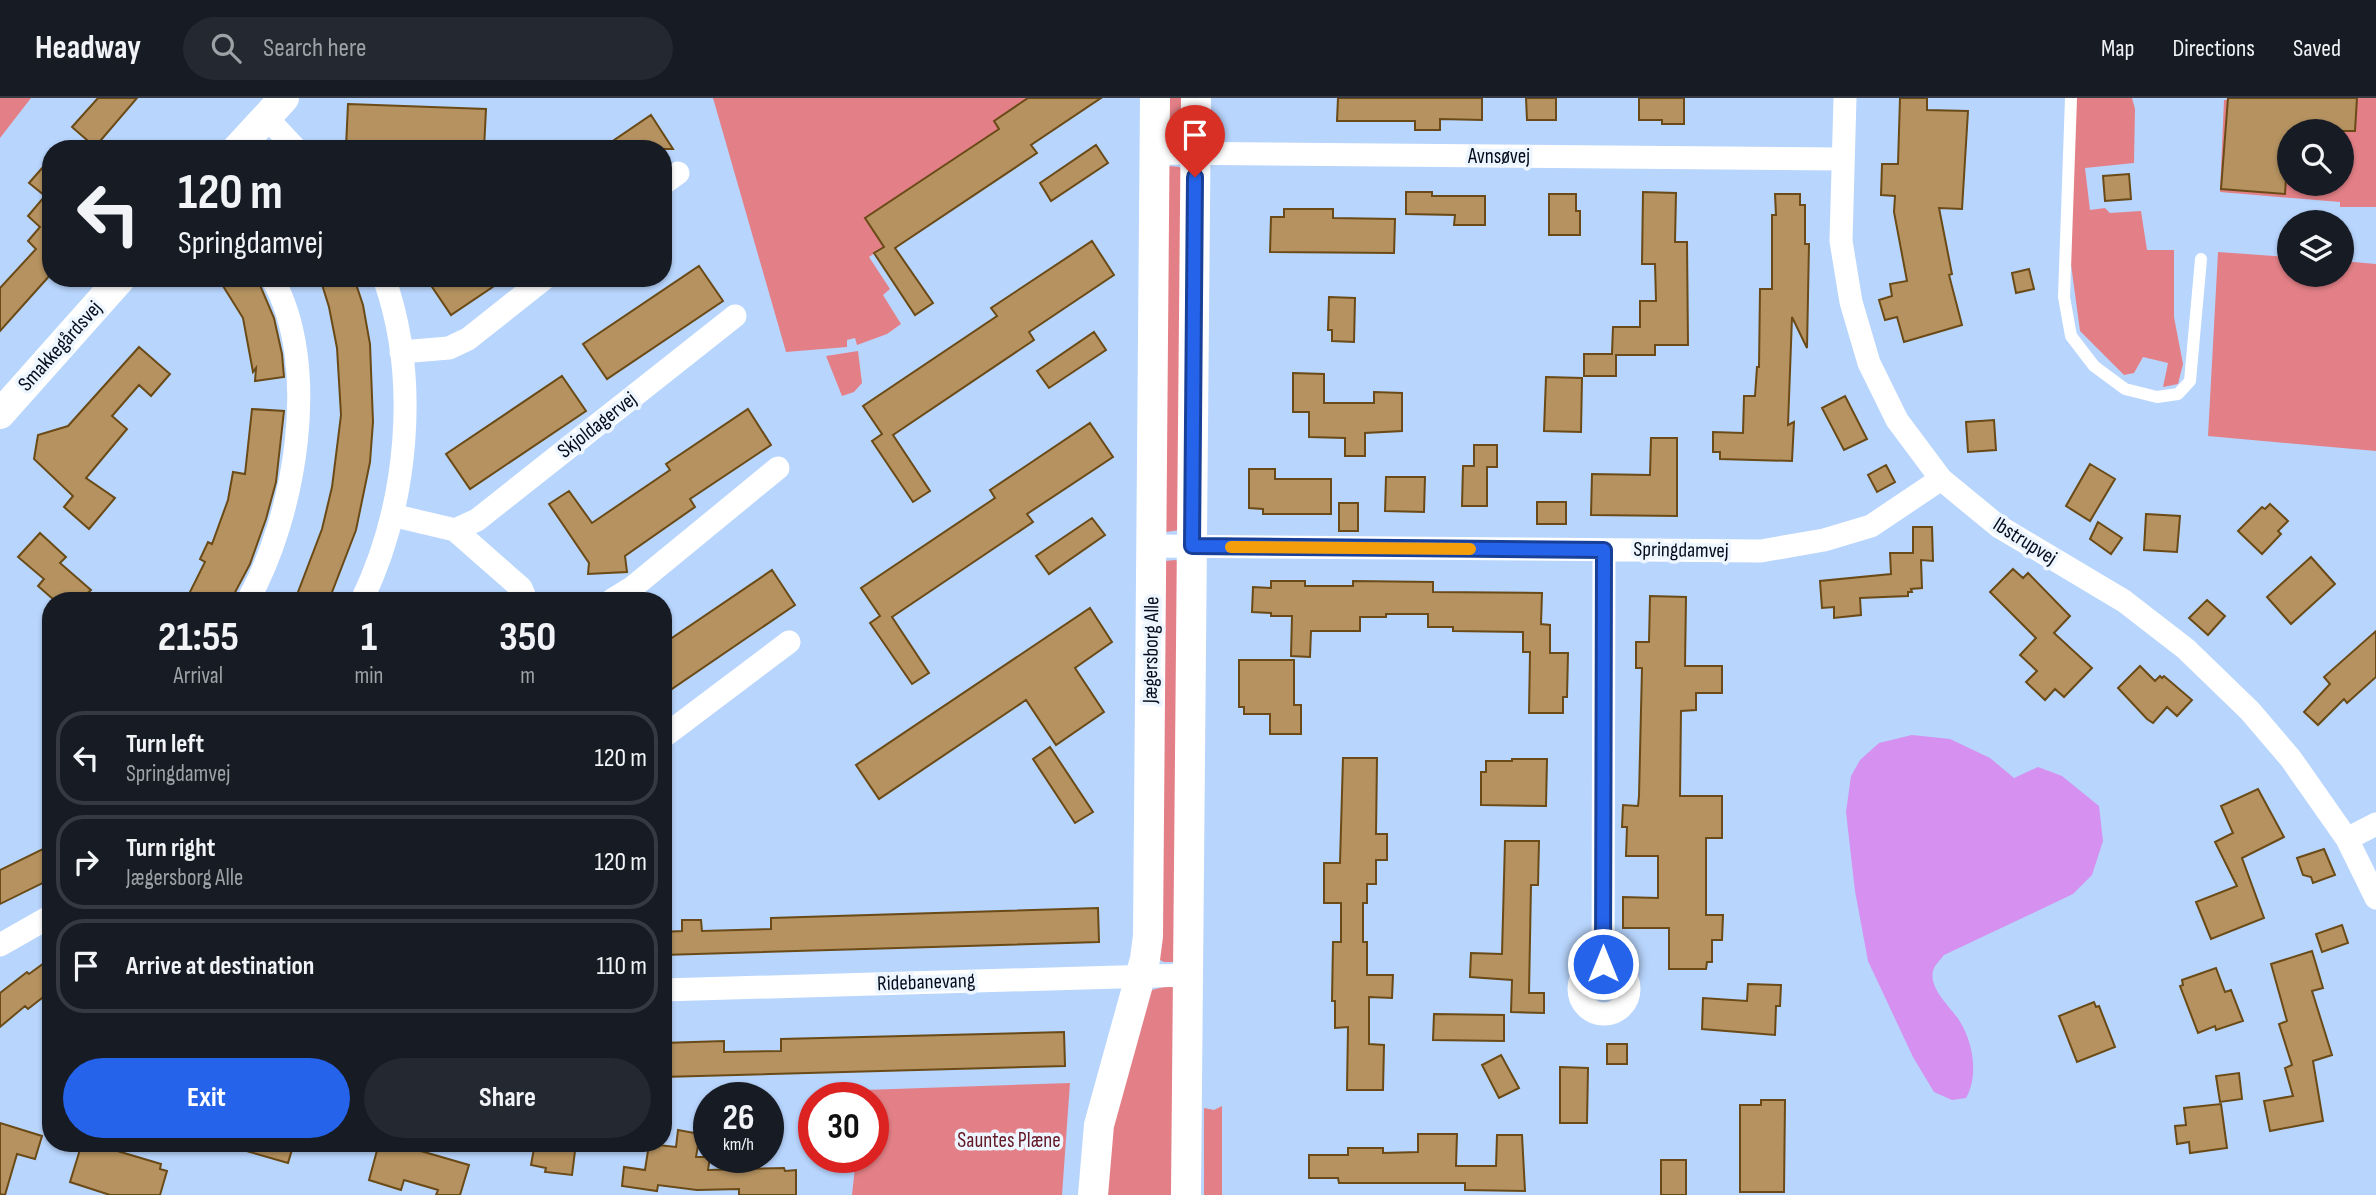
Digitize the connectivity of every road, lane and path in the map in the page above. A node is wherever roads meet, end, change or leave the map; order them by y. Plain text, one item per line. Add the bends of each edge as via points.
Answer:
1 (1155, 98) edge
2 (1196, 98) edge
3 (1845, 98) edge
4 (2071, 98) edge
5 (275, 108) edge
6 (245, 140) edge
7 (291, 140) edge
8 (1155, 153) junction
9 (1195, 153) junction
10 (1843, 159) junction
11 (2201, 259) dead end
12 (113, 287) edge
13 (277, 287) edge
14 (387, 287) edge
15 (534, 287) edge
16 (735, 316) dead end
17 (401, 352) junction
18 (0, 414) edge
19 (778, 468) dead end
20 (1941, 479) junction
21 (392, 515) junction
22 (455, 530) junction
23 (1152, 546) junction
24 (1192, 546) junction
25 (1604, 550) junction
26 (252, 592) edge
27 (366, 592) edge
28 (523, 592) edge
29 (625, 592) edge
30 (789, 642) dead end
31 (672, 730) edge
32 (2376, 824) edge
33 (2347, 839) junction
34 (2376, 898) edge
35 (42, 921) edge
36 (0, 946) edge
37 (1603, 964) dead end
38 (1140, 975) junction
39 (1188, 975) junction
40 (672, 990) edge
41 (1093, 1195) edge
42 (1186, 1195) edge

1 - 8 street, Jægersborg Alle
2 - 9 street, Jægersborg Alle
3 - 10 street, Ibstrupvej
4 - 11 lane via 2064,297 2071,336 2094,366 2125,389 2157,397 2178,394 2190,381
5 - 6 street
5 - 7 street
8 - 9 street, Avnsøvej
8 - 23 street, Jægersborg Alle
9 - 10 street, Avnsøvej
9 - 24 street, Jægersborg Alle
10 - 20 street, Ibstrupvej via 1841,240 1851,302 1869,363 1897,420
12 - 18 street, Smakkegårdsvej
13 - 26 street via 293,337 299,398 294,460 281,527
14 - 17 street
15 - 17 street via 468,339 449,348
16 - 22 street, Skjoldagervej via 477,520
17 - 21 street via 402,452
19 - 29 street
20 - 25 street, Springdamvej via 1871,526 1824,540 1761,551
20 - 33 street, Ibstrupvej via 1998,526 2124,601 2186,649 2291,759
21 - 22 street
21 - 27 street
22 - 28 street
23 - 24 street, Springdamvej
23 - 38 street, Jægersborg Alle via 1148,936
24 - 25 street, Springdamvej
24 - 39 street, Jægersborg Alle
25 - 37 street
30 - 31 street
32 - 33 street
33 - 34 street, Ibstrupvej
35 - 36 street
38 - 39 street, Ridebanevang
38 - 40 street, Ridebanevang
38 - 41 street, Jægersborg Alle via 1099,1125
39 - 42 street, Jægersborg Alle

